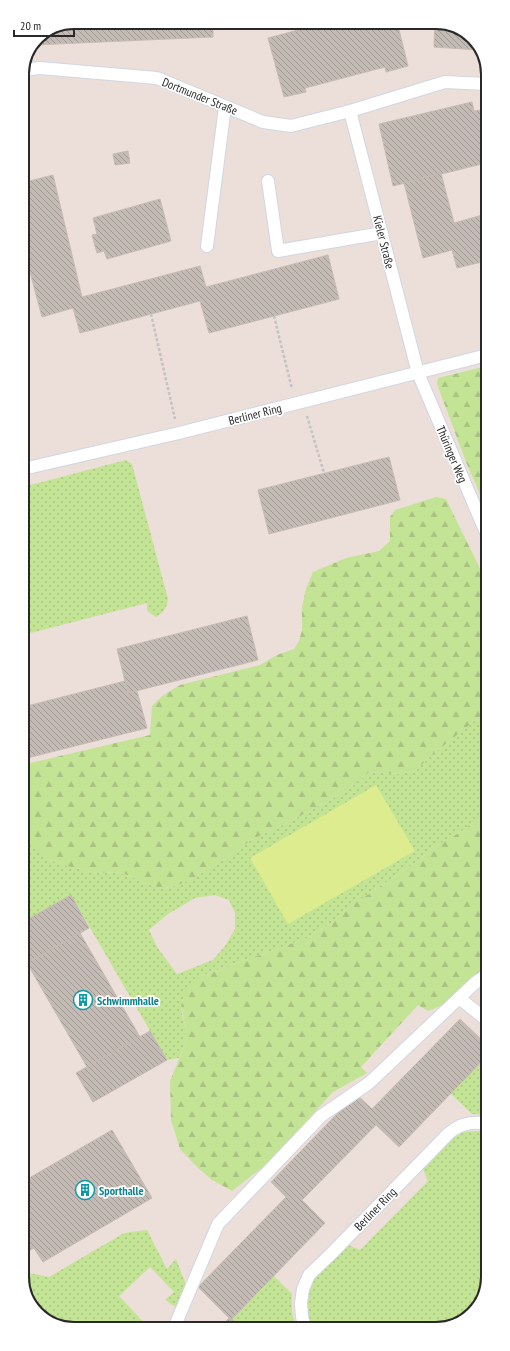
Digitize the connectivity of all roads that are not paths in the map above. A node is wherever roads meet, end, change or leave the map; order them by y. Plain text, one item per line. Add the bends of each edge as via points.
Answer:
1 (29, 69) edge
2 (481, 84) edge
3 (225, 107) junction
4 (350, 111) junction
5 (268, 181) dead end
6 (382, 233) junction
7 (207, 246) dead end
8 (481, 357) edge
9 (418, 373) junction
10 (29, 467) edge
11 (481, 521) edge
12 (481, 979) edge
13 (459, 998) junction
14 (481, 1015) edge
15 (481, 1123) edge
16 (176, 1322) edge
17 (303, 1322) edge

1 - 3 lane, Dortmunder Straße via 157,78
2 - 4 lane, Dortmunder Straße via 445,82
3 - 4 lane, Dortmunder Straße via 264,122 291,126
3 - 7 lane
4 - 6 lane, Kieler Straße
5 - 6 lane via 278,251
6 - 9 lane, Kieler Straße
8 - 9 lane, Berliner Ring
9 - 10 lane, Berliner Ring via 179,433
9 - 11 lane, Thüringer Weg
12 - 13 lane
13 - 14 lane
13 - 16 lane via 369,1082 321,1116 218,1224
15 - 17 lane, Berliner Ring via 468,1123 449,1133 309,1275 301,1303

